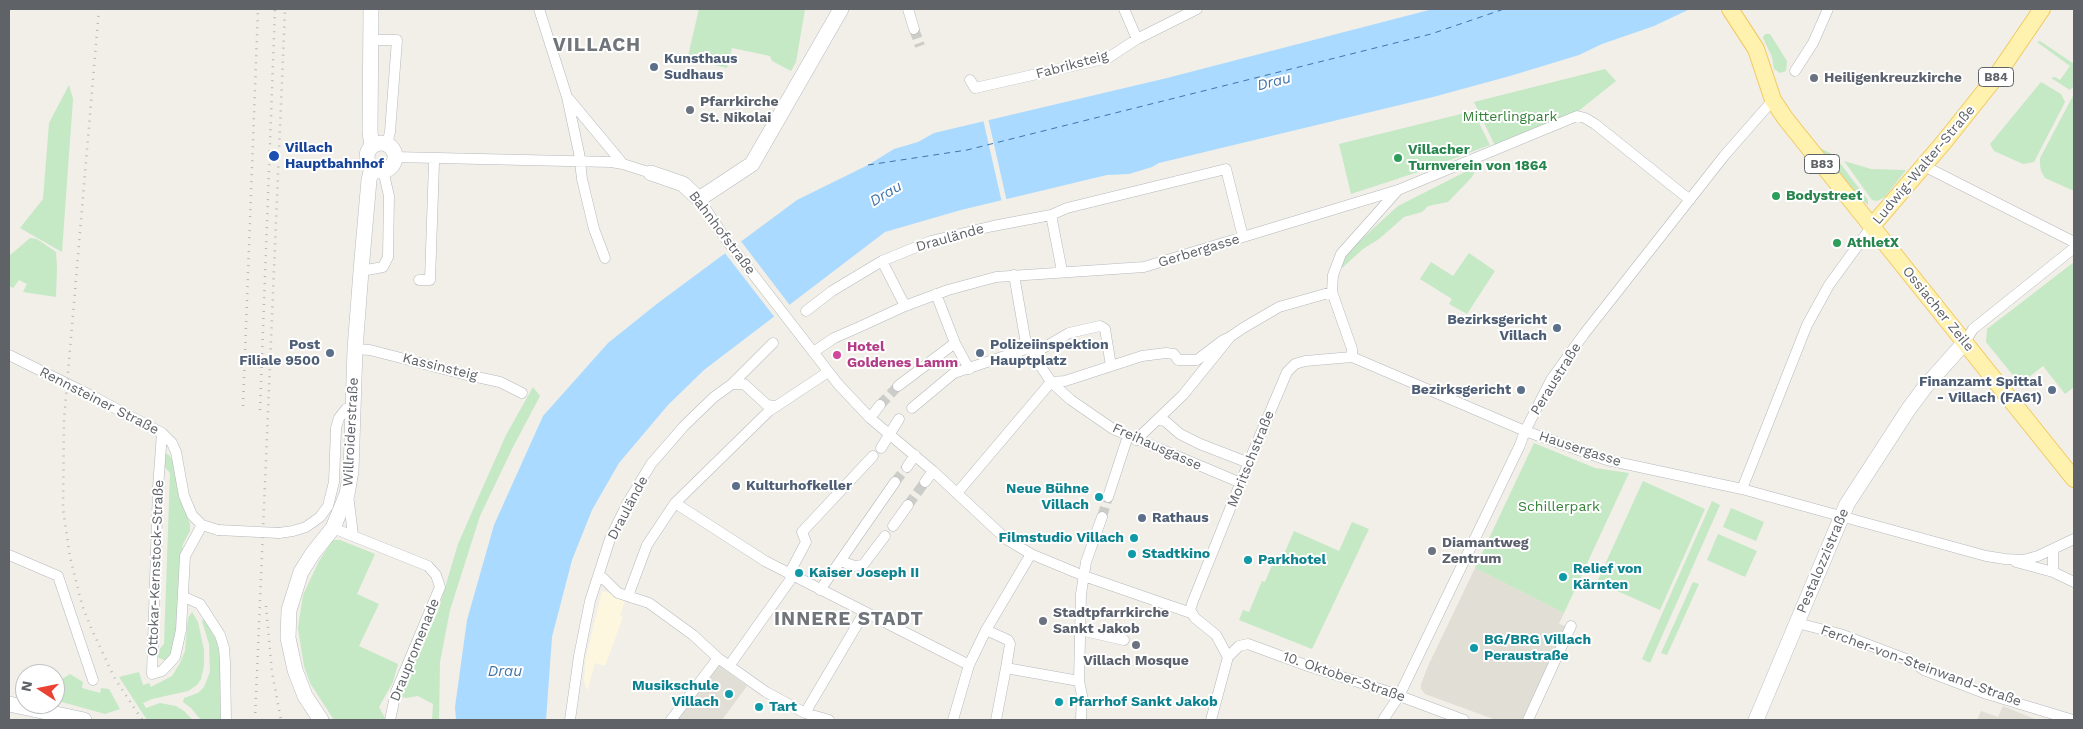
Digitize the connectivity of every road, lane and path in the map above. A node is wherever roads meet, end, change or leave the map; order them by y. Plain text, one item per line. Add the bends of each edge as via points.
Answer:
1 (371, 9) edge
2 (538, 9) edge
3 (841, 9) edge
4 (908, 9) edge
5 (1124, 9) edge
6 (1197, 9) edge
7 (1828, 9) edge
8 (2042, 9) edge
9 (1733, 14) edge
10 (914, 29) tunnel mouth
11 (1137, 39) junction
12 (370, 40) junction
13 (1795, 71) dead end
14 (970, 80) dead end
15 (567, 97) junction
16 (1773, 100) junction
17 (384, 149) junction
18 (579, 162) junction
19 (434, 163) dead end
20 (623, 164) junction
21 (1924, 166) junction
22 (378, 169) junction
23 (651, 173) joint
24 (1398, 190) junction
25 (699, 199) junction
26 (1690, 200) junction
27 (1052, 215) junction
28 (1872, 226) junction
29 (1243, 237) junction
30 (2074, 242) edge
31 (2074, 248) edge
32 (605, 258) dead end
33 (882, 262) junction
34 (419, 266) dead end
35 (431, 267) junction
36 (361, 271) junction
37 (1062, 271) junction
38 (1014, 275) junction
39 (419, 280) dead end
40 (1332, 292) junction
41 (936, 294) junction
42 (905, 306) junction
43 (806, 311) dead end
44 (1230, 337) junction
45 (955, 342) junction
46 (1965, 342) junction
47 (773, 343) dead end
48 (356, 348) junction
49 (815, 351) junction
50 (1031, 351) junction
51 (9, 356) edge
52 (1352, 357) junction
53 (1111, 366) junction
54 (969, 369) junction
55 (828, 372) junction
56 (1051, 382) junction
57 (732, 384) junction
58 (898, 386) tunnel mouth
59 (522, 393) dead end
60 (880, 405) tunnel mouth
61 (775, 406) junction
62 (354, 408) junction
63 (912, 408) dead end
64 (870, 418) junction
65 (899, 420) dead end
66 (1158, 420) junction
67 (1525, 431) junction
68 (162, 433) junction
69 (890, 436) junction
70 (1131, 441) junction
71 (915, 456) junction
72 (1249, 463) junction
73 (907, 467) tunnel mouth
74 (933, 471) junction
75 (2074, 479) edge
76 (895, 482) tunnel mouth
77 (925, 482) tunnel mouth
78 (1241, 483) junction
79 (1742, 489) junction
80 (347, 494) junction
81 (957, 494) junction
82 (1108, 497) tunnel mouth
83 (676, 503) junction
84 (908, 505) tunnel mouth
85 (1841, 515) junction
86 (1102, 517) tunnel mouth
87 (202, 526) junction
88 (893, 526) dead end
89 (333, 528) junction
90 (353, 535) junction
91 (885, 536) dead end
92 (2074, 539) edge
93 (2054, 550) junction
94 (1031, 554) junction
95 (9, 555) edge
96 (2006, 559) junction
97 (841, 561) junction
98 (2053, 572) junction
99 (791, 575) junction
100 (1084, 576) junction
101 (604, 578) dead end
102 (2074, 582) edge
103 (820, 590) junction
104 (628, 596) junction
105 (184, 597) junction
106 (864, 612) junction
107 (1191, 612) junction
108 (1797, 623) junction
109 (1572, 626) dead end
110 (986, 630) junction
111 (1080, 630) junction
112 (1124, 640) dead end
113 (1228, 657) junction
114 (718, 658) junction
115 (729, 666) junction
116 (969, 666) junction
117 (1006, 668) junction
118 (93, 680) dead end
119 (1079, 681) junction
120 (1399, 696) junction
121 (9, 704) edge
122 (805, 713) junction
123 (84, 720) edge
124 (226, 720) edge
125 (321, 720) edge
126 (390, 720) edge
127 (570, 720) edge
128 (671, 720) edge
129 (829, 720) edge
130 (952, 720) edge
131 (996, 720) edge
132 (1081, 720) edge
133 (1211, 720) edge
134 (1383, 720) edge
135 (1464, 720) edge
136 (1528, 720) edge
137 (1756, 720) edge
138 (2073, 720) edge

1 - 12 street
2 - 15 street
3 - 25 street via 756,159
4 - 10 street
5 - 11 street
6 - 11 street, Fabriksteig
7 - 13 street via 1813,43
8 - 21 main road, Ludwig-Walter-Straße / B84 via 1995,78
9 - 16 main road, Ossiacher Zeile / B83 via 1756,49
11 - 14 street, Fabriksteig via 1108,58 1087,64 975,88
12 - 17 street via 370,132
12 - 17 street via 398,40 390,132
15 - 18 street
15 - 20 street
16 - 26 street, Peraustraße
16 - 28 main road, Ossiacher Zeile / B83
17 - 18 street, Bahnhofstraße
17 - 22 street via 393,163
17 - 22 street, Willroiderstraße via 367,154 367,159
18 - 20 street, Bahnhofstraße
18 - 32 street via 594,229
19 - 35 street
20 - 23 street, Bahnhofstraße
21 - 28 main road, Ludwig-Walter-Straße / B84
21 - 30 street
22 - 36 street, Willroiderstraße via 369,180
22 - 36 street via 389,196 388,257 383,267
23 - 25 street, Bahnhofstraße via 683,184
24 - 26 street, Gerbergasse via 1577,116 1595,124
24 - 29 street, Gerbergasse
24 - 40 street via 1341,254 1333,275
25 - 49 street, Bahnhofstraße via 725,238
26 - 67 street, Peraustraße via 1551,380
27 - 29 street, Draulände via 1067,208 1226,169
27 - 33 street, Draulände via 931,241
27 - 37 street
28 - 46 main road, Ossiacher Zeile / B83
28 - 79 street, Ludwig-Walter-Straße via 1829,285 1807,325
29 - 37 street, Gerbergasse via 1144,267
31 - 46 street via 1973,329
33 - 42 street
33 - 43 street, Draulände via 832,291
34 - 35 street
35 - 39 street via 430,280
36 - 48 street, Willroiderstraße
37 - 38 street, Gerbergasse
38 - 41 street, Gerbergasse via 996,276
38 - 50 street, Freihausgasse via 1025,338
40 - 44 street via 1279,307
40 - 52 street
41 - 42 street, Gerbergasse
41 - 45 street
42 - 49 street, Gerbergasse via 834,338
44 - 53 street via 1197,360 1178,360 1174,354 1166,353 1142,356
44 - 66 street via 1183,395
45 - 54 street
45 - 58 street
46 - 75 main road, Ossiacher Zeile / B83
46 - 85 street, Pestalozzistraße via 1908,410
47 - 57 street, Draulände
48 - 59 street, Kassinsteig via 500,382
48 - 62 street, Willroiderstraße
49 - 55 street, Bahnhofstraße
50 - 53 street via 1069,333 1100,326 1105,329
50 - 54 street
50 - 56 street, Freihausgasse
51 - 68 street, Rennsteiner Straße
52 - 67 street, Hausergasse
52 - 72 street, Moritschstraße via 1305,361 1295,364 1287,372
53 - 56 street via 1065,381
54 - 63 street via 954,373
55 - 61 street
55 - 64 street, Bahnhofstraße
56 - 70 street, Freihausgasse via 1071,400
56 - 81 street
57 - 61 street via 744,384 766,405
57 - 127 street, Draulände via 701,409 651,464 618,523 594,586 578,656
60 - 64 street
61 - 83 street
62 - 80 street, Willroiderstraße
62 - 87 street, bridge via 346,409 339,418 334,482 328,506 320,517 306,527 279,533 218,530
64 - 69 street, Bahnhofstraße
65 - 69 street
66 - 70 street
66 - 72 street, Freihausgasse via 1200,444
67 - 79 street, Hausergasse via 1607,460
67 - 120 street, Peraustraße
68 - 87 street, Rennsteiner Straße via 176,452 188,508
68 - 105 street, Ottokar-Kernstock-Straße via 152,674 162,670 175,657 182,630
69 - 71 street, Bahnhofstraße
69 - 99 street via 802,532 806,542
70 - 78 street, Freihausgasse
70 - 82 street
71 - 73 street
71 - 74 street, Bahnhofstraße
72 - 78 street, Moritschstraße
74 - 77 street
74 - 81 street, Bahnhofstraße
76 - 97 street
78 - 107 street, Moritschstraße
79 - 85 street, Hausergasse
80 - 89 street, Willroiderstraße
80 - 90 street
81 - 94 street, Bahnhofstraße via 1006,539
83 - 99 street
83 - 104 street via 647,545
84 - 88 street
85 - 96 street, Hausergasse
85 - 108 street, Pestalozzistraße
86 - 100 street
87 - 105 street via 185,556
89 - 90 street, Draupromenade
89 - 125 street, Willroiderstraße via 301,572 289,610 288,638 295,670 305,696
90 - 126 street, Draupromenade via 428,566 440,587 396,692
91 - 97 street via 864,565 854,566
92 - 93 street, Hausergasse
93 - 96 street, Hausergasse via 2023,560
93 - 98 street
94 - 100 street, Bahnhofstraße
94 - 110 street
95 - 118 street via 58,576
96 - 98 street, Hausergasse
97 - 103 street
98 - 102 street, Hausergasse
99 - 103 street
99 - 115 street
100 - 107 street
100 - 111 street
101 - 104 street via 618,593
103 - 106 street
104 - 114 street via 649,603
105 - 124 street via 200,604 220,635 225,662
106 - 116 street
106 - 122 street
107 - 113 street via 1216,634
108 - 137 street, Pestalozzistraße
108 - 138 street, Fercher-von-Steinwand-Straße via 1840,634 1987,694
109 - 136 street
110 - 116 street
110 - 117 street via 1008,640
111 - 112 street
111 - 119 street
113 - 120 street, 10. Oktober-Straße via 1239,646 1252,644
113 - 133 street
114 - 115 street
114 - 128 street
115 - 122 street via 766,692
116 - 130 street
117 - 119 street
117 - 131 street
119 - 132 street
120 - 134 street, Peraustraße
120 - 135 street, 10. Oktober-Straße
121 - 123 street
122 - 129 street

